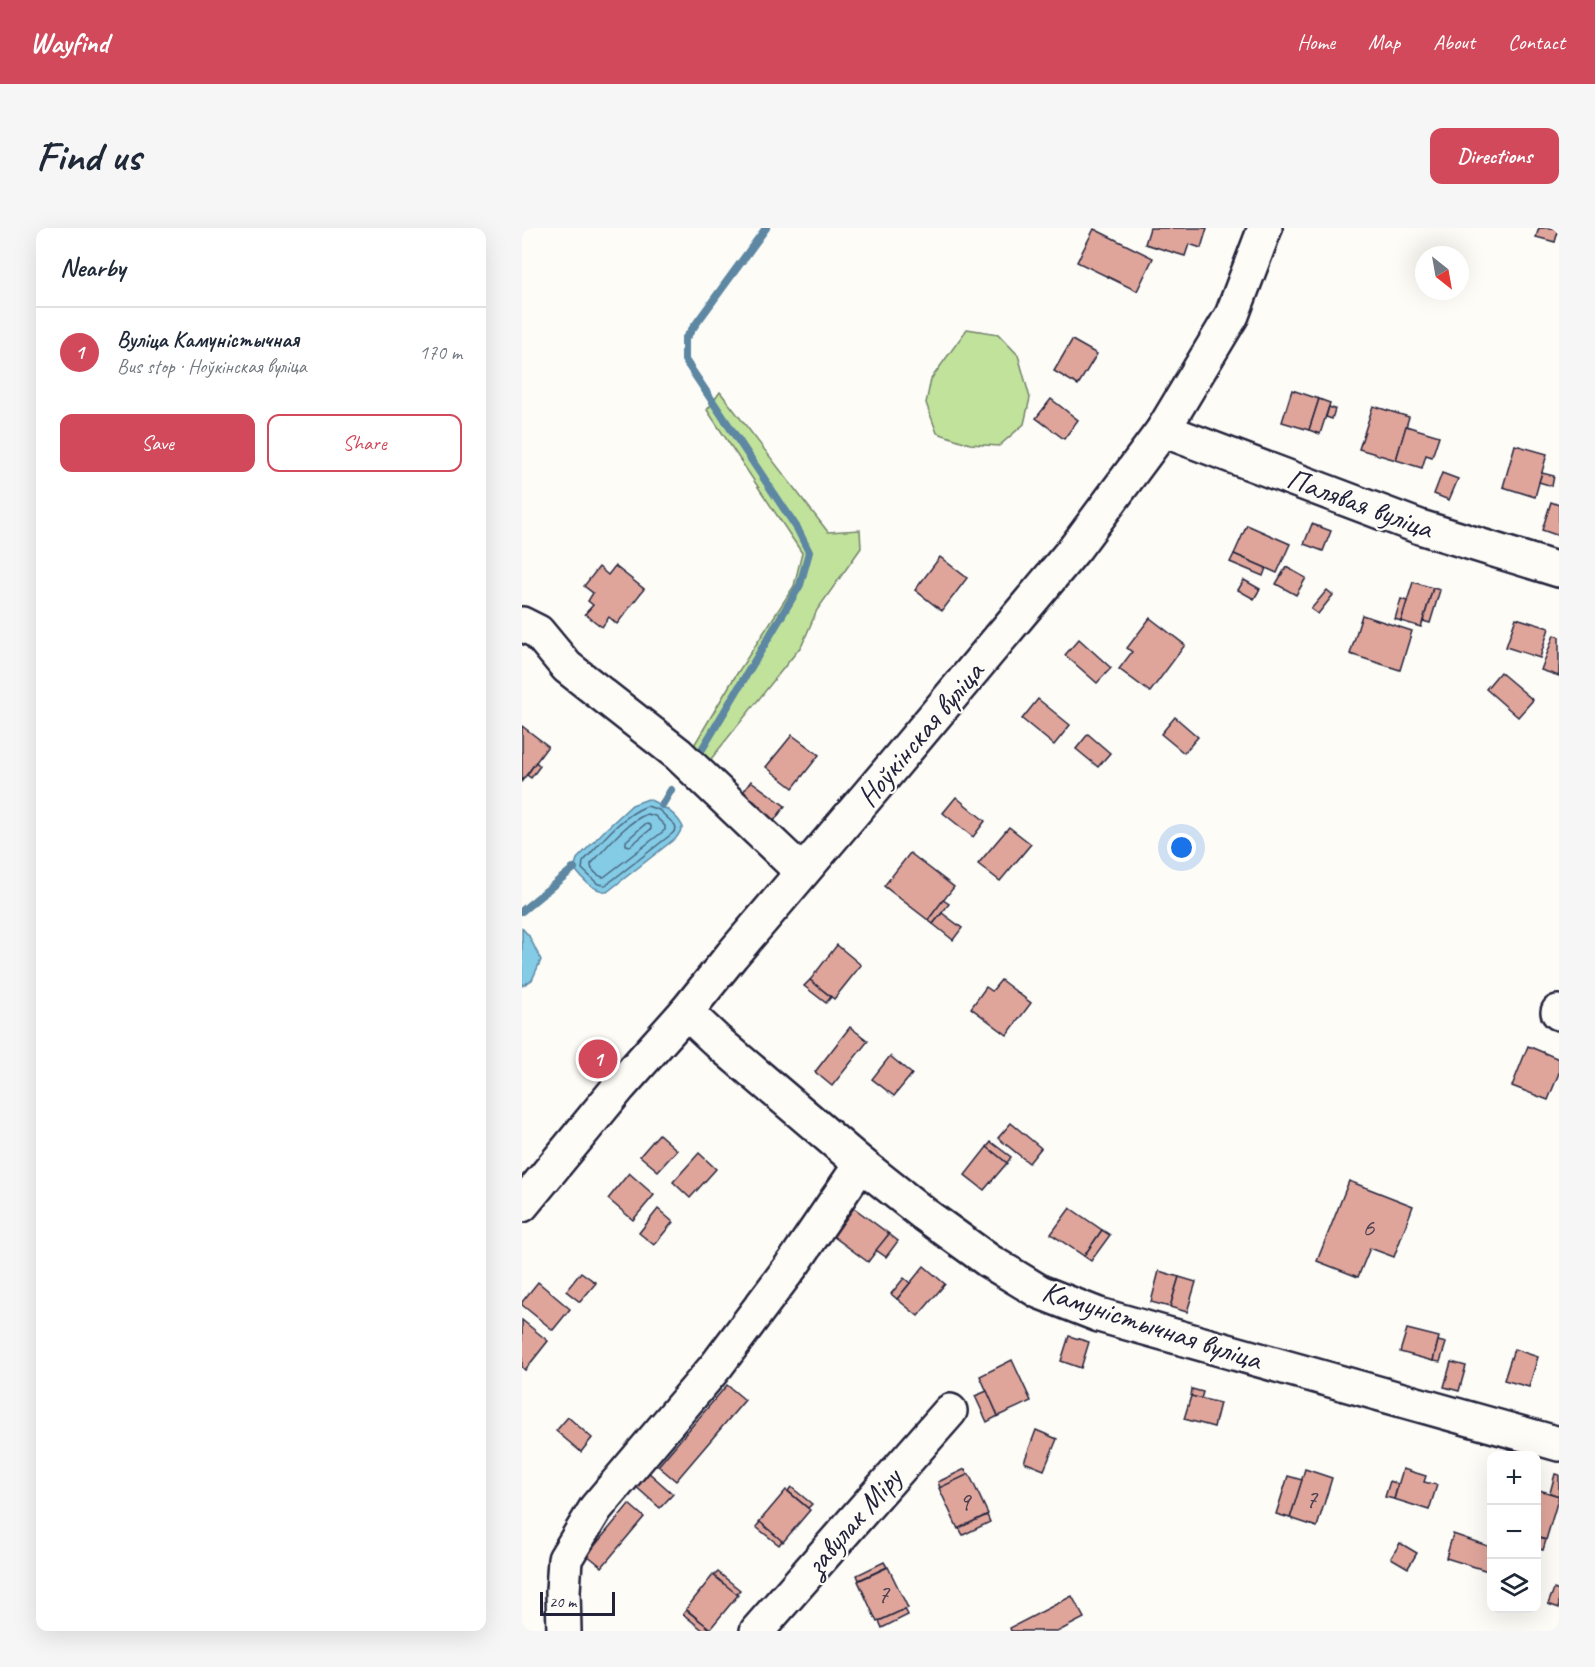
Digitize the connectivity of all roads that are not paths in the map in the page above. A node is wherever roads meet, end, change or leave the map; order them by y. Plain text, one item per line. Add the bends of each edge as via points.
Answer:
1 (1265, 228) edge
2 (1163, 430) junction
3 (1559, 570) edge
4 (522, 624) edge
5 (802, 872) junction
6 (686, 1012) junction
7 (861, 1164) junction
8 (522, 1205) edge
9 (950, 1411) dead end
10 (1559, 1444) edge
11 (564, 1631) edge
12 (757, 1631) edge

1 - 2 street, Ноўкінская вуліца via 1232,315
2 - 3 street, Палявая вуліца via 1420,527
2 - 5 street, Ноўкінская вуліца via 1076,548
4 - 5 street via 538,632 567,667 678,754
5 - 6 street, Ноўкінская вуліца
6 - 7 street, Камуністычная вуліца
6 - 8 street, Ноўкінская вуліца
7 - 10 street, Камуністычная вуліца via 970,1248 1040,1292 1099,1315
7 - 11 street via 717,1365 596,1508 565,1559
9 - 12 street, завулак Міру

